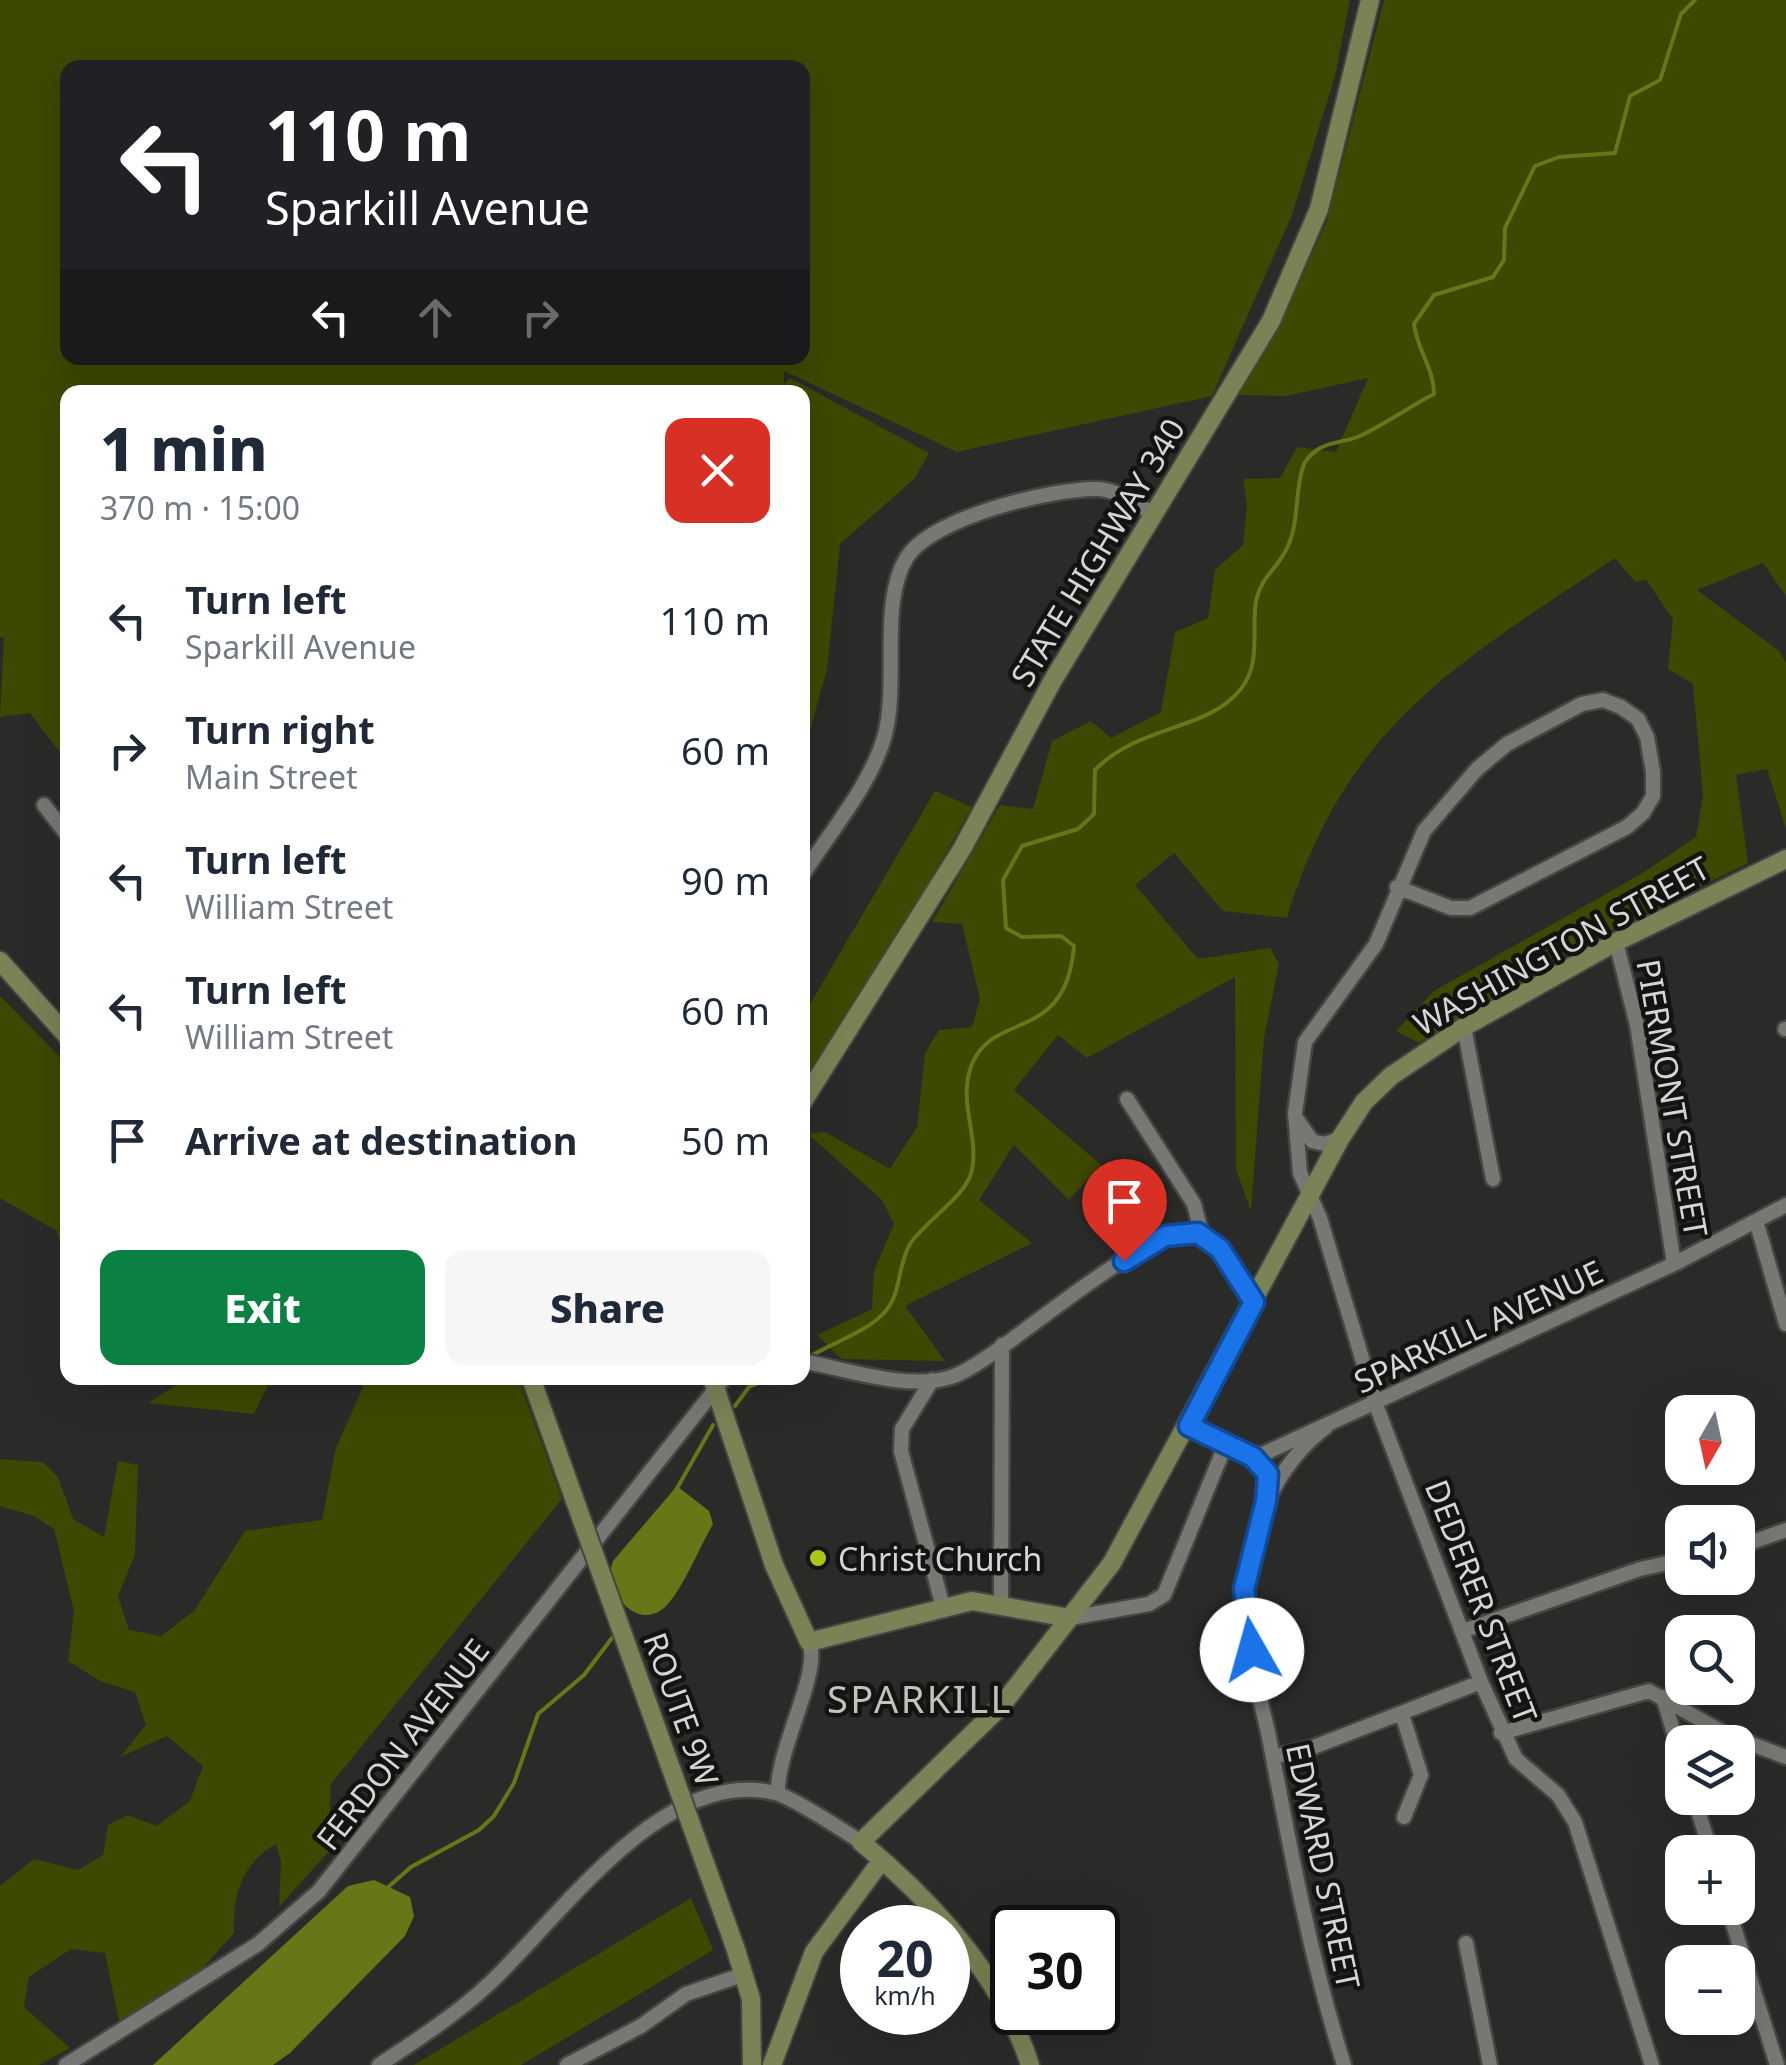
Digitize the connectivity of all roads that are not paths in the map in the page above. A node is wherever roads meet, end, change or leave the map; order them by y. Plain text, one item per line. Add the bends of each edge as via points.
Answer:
1 (1370, 0) edge
2 (1153, 514) junction
3 (44, 805) dead end
4 (60, 826) edge
5 (1786, 859) edge
6 (810, 863) edge
7 (1397, 887) junction
8 (1616, 942) junction
9 (0, 961) edge
10 (1464, 1027) junction
11 (60, 1028) edge
12 (810, 1089) edge
13 (1128, 1099) dead end
14 (1295, 1112) junction
15 (1340, 1139) junction
16 (1493, 1179) dead end
17 (1310, 1195) junction
18 (1786, 1205) edge
19 (1757, 1224) junction
20 (1202, 1235) junction
21 (1674, 1264) junction
22 (1254, 1302) junction
23 (1786, 1324) edge
24 (1002, 1345) junction
25 (810, 1362) edge
26 (932, 1380) junction
27 (534, 1385) edge
28 (714, 1385) edge
29 (718, 1385) edge
30 (1376, 1404) junction
31 (1189, 1426) junction
32 (1326, 1427) junction
33 (1226, 1446) junction
34 (1253, 1457) junction
35 (1266, 1501) junction
36 (1786, 1530) edge
37 (1755, 1541) edge
38 (1665, 1564) edge
39 (1000, 1602) junction
40 (943, 1607) junction
41 (1070, 1618) junction
42 (1463, 1631) junction
43 (809, 1642) junction
44 (1481, 1682) junction
45 (1663, 1697) junction
46 (1402, 1714) junction
47 (1671, 1725) edge
48 (1501, 1733) junction
49 (1272, 1757) junction
50 (1786, 1757) edge
51 (778, 1793) junction
52 (1404, 1817) dead end
53 (861, 1842) junction
54 (882, 1860) junction
55 (929, 1905) edge
56 (1733, 1925) edge
57 (1466, 1943) dead end
58 (970, 1957) edge
59 (745, 1974) junction
60 (66, 2065) edge
61 (379, 2065) edge
62 (567, 2065) edge
63 (752, 2065) edge
64 (772, 2065) edge
65 (1030, 2065) edge
66 (1344, 2065) edge
67 (1490, 2065) edge
68 (1652, 2065) edge
69 (1777, 2065) edge

1 - 2 main road, STATE HIGHWAY 340 via 1336,151 1299,262
2 - 6 street via 1122,495 1076,491 1014,502 949,526 908,554 895,596 884,739
2 - 12 main road, STATE HIGHWAY 340 via 962,849
3 - 4 street
5 - 8 main road, WASHINGTON STREET
7 - 7 street, DEDERER STREET via 1451,908 1470,908 1627,828 1653,796 1647,737 1638,719 1603,700 1592,702 1507,744 1448,799
7 - 14 street, DEDERER STREET via 1362,968 1305,1042
8 - 10 main road, WASHINGTON STREET
8 - 21 street, PIERMONT STREET via 1637,1024
9 - 11 main road
10 - 15 main road, WASHINGTON STREET via 1391,1076
10 - 16 street
13 - 20 street via 1194,1204
14 - 15 street via 1312,1141
14 - 17 street, DEDERER STREET via 1296,1153
15 - 17 main road, WASHINGTON STREET
17 - 22 main road, WASHINGTON STREET
17 - 30 street, DEDERER STREET
18 - 19 street, SPARKILL AVENUE
19 - 21 street, SPARKILL AVENUE
19 - 23 street
20 - 22 street via 1223,1252
20 - 24 street via 1180,1232 1158,1240
21 - 30 street, SPARKILL AVENUE
22 - 31 main road, WASHINGTON STREET
24 - 26 street via 959,1374
24 - 39 street
25 - 26 street
26 - 40 street via 902,1430 901,1451
27 - 59 main road, ROUTE 9W, bridge
28 - 60 street, FERDON AVENUE via 320,1891 258,1944
29 - 43 main road via 779,1578
30 - 32 street, SPARKILL AVENUE
30 - 42 street, DEDERER STREET
31 - 33 street
31 - 41 main road, WASHINGTON STREET via 1115,1558
32 - 34 street, SPARKILL AVENUE
32 - 35 street via 1289,1464
33 - 34 street
33 - 41 street via 1170,1586 1150,1604
34 - 35 street via 1268,1474
35 - 49 street, EDWARD STREET via 1244,1589
36 - 37 street
38 - 42 street
39 - 40 main road
39 - 41 main road
40 - 43 main road
41 - 53 main road, WASHINGTON STREET via 1002,1705
42 - 44 street, DEDERER STREET
43 - 51 street via 812,1668 790,1724
44 - 46 street
44 - 48 street, DEDERER STREET
45 - 47 street
45 - 48 street via 1635,1694
45 - 50 street
46 - 49 street
46 - 52 street via 1421,1775
48 - 68 street, DEDERER STREET via 1516,1759 1558,1795 1575,1822
49 - 66 street, EDWARD STREET via 1294,1878
51 - 53 street
51 - 61 street via 710,1795 650,1825 482,1990
53 - 54 main road
54 - 55 main road
54 - 64 main road via 814,1952
56 - 69 street
57 - 67 street
58 - 65 main road via 1009,2016
59 - 62 street via 686,1994
59 - 63 main road, ROUTE 9W

